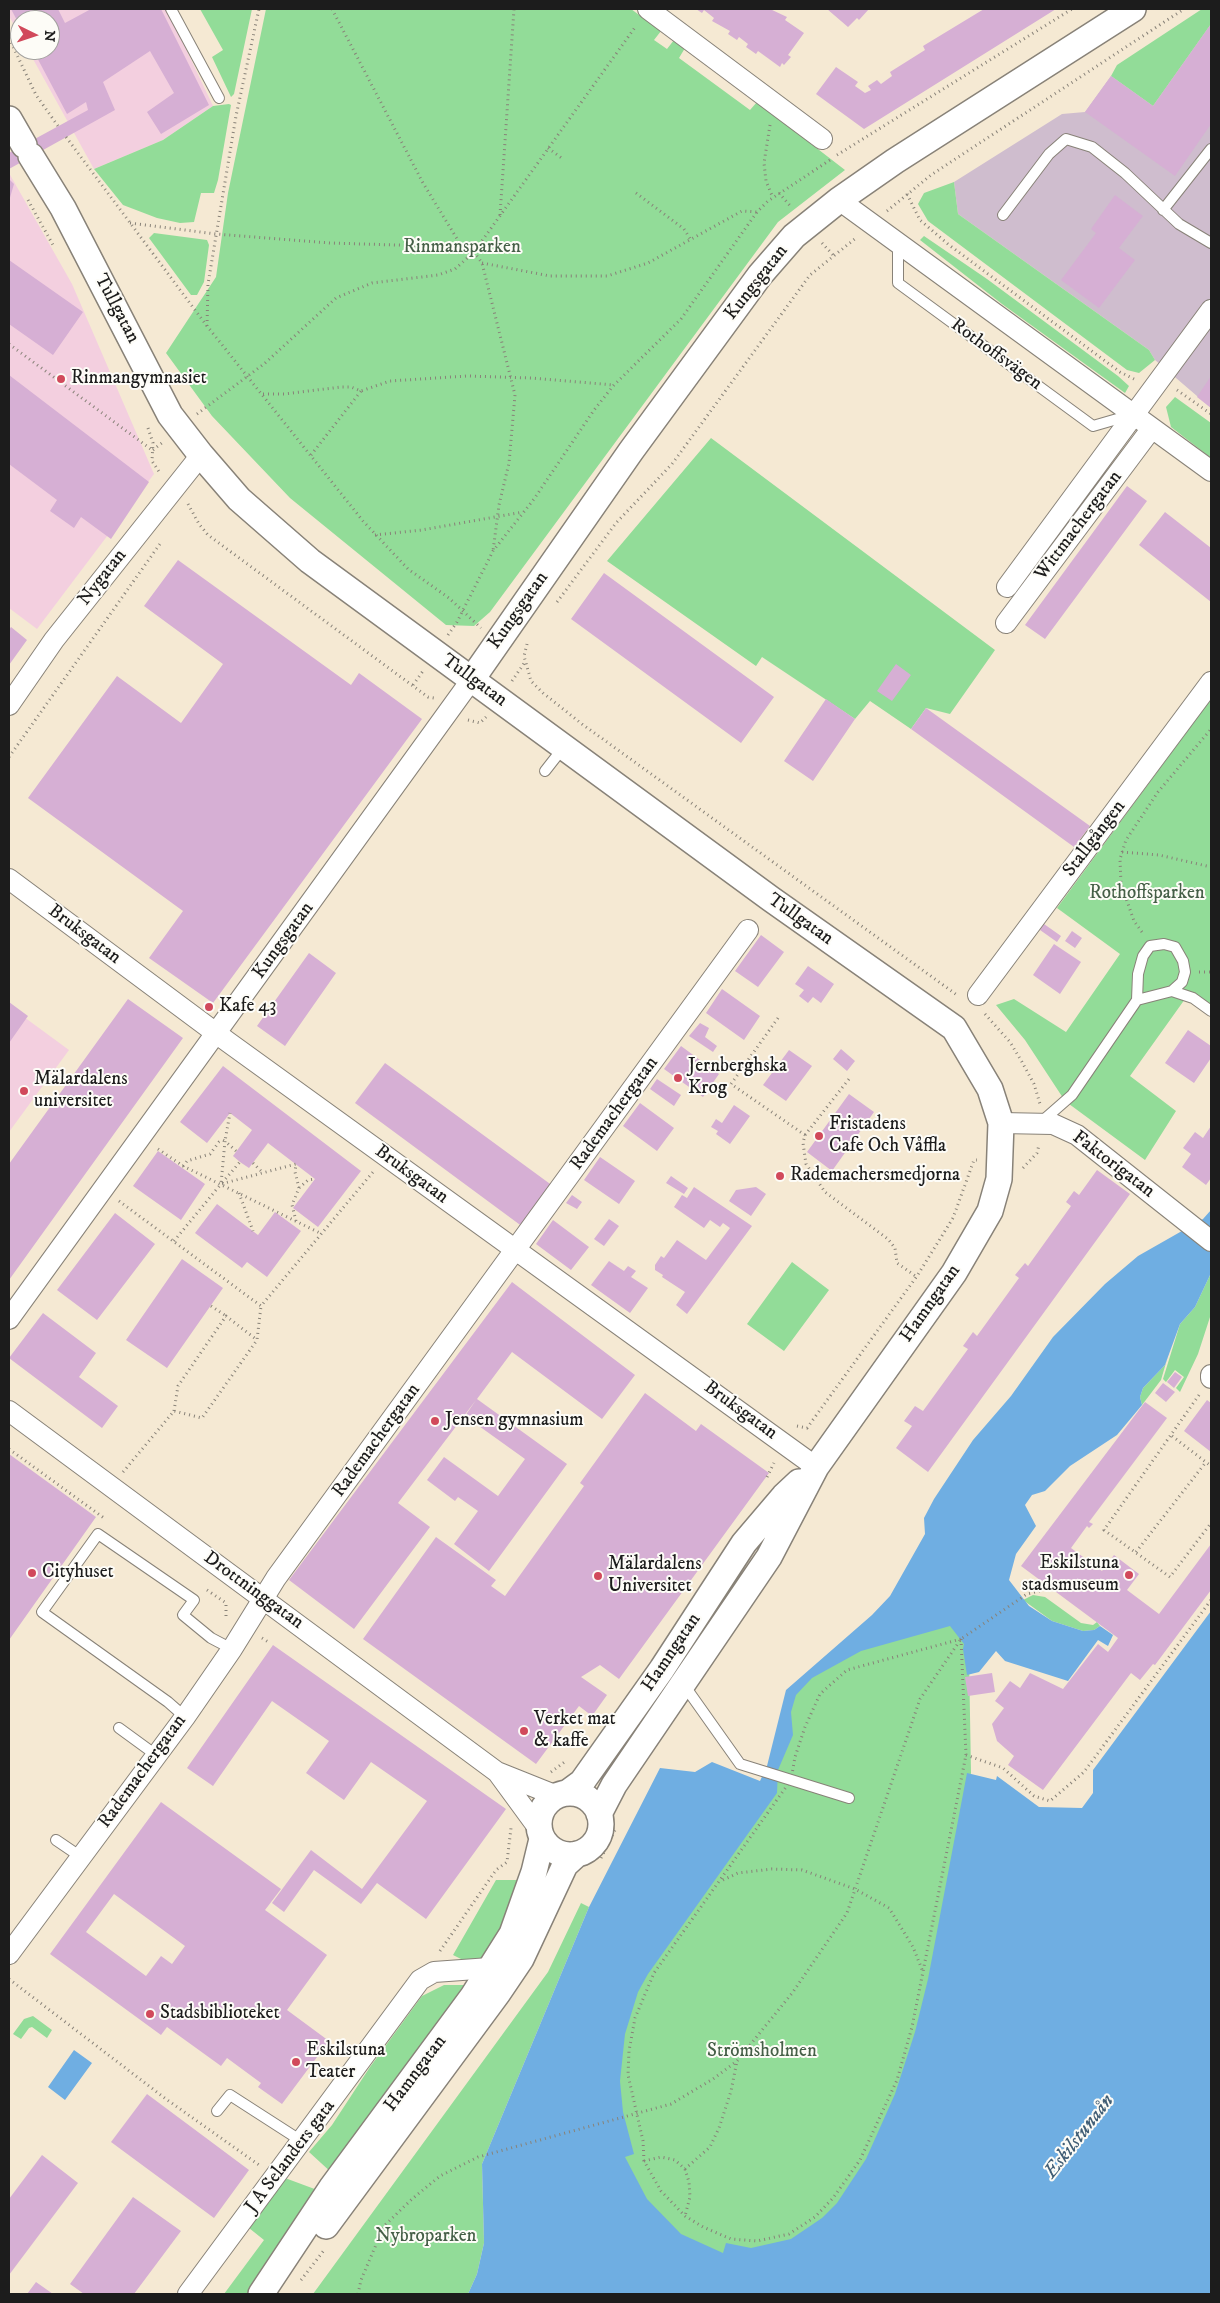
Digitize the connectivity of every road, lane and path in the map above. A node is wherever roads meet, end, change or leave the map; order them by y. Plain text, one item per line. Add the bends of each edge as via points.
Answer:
1 (171, 9) edge
2 (259, 9) edge
3 (332, 9) edge
4 (514, 9) edge
5 (1184, 9) edge
6 (1128, 10) edge
7 (644, 15) edge
8 (9, 38) edge
9 (219, 98) dead end
10 (779, 107) junction
11 (9, 118) edge
12 (58, 126) dead end
13 (66, 137) dead end
14 (822, 139) dead end
15 (548, 148) junction
16 (1211, 150) edge
17 (563, 158) dead end
18 (636, 193) dead end
19 (907, 194) junction
20 (772, 198) dead end
21 (839, 200) junction
22 (1163, 210) junction
23 (757, 212) dead end
24 (1003, 215) dead end
25 (500, 216) junction
26 (130, 223) junction
27 (872, 224) junction
28 (216, 234) junction
29 (691, 240) junction
30 (898, 243) junction
31 (1211, 243) edge
32 (462, 247) junction
33 (474, 252) junction
34 (482, 263) junction
35 (1211, 310) edge
36 (207, 326) junction
37 (9, 344) edge
38 (247, 375) junction
39 (511, 377) junction
40 (1160, 380) junction
41 (614, 385) dead end
42 (361, 391) junction
43 (262, 394) junction
44 (1211, 414) edge
45 (1134, 415) junction
46 (1152, 428) junction
47 (201, 455) junction
48 (312, 455) junction
49 (1211, 471) edge
50 (175, 487) junction
51 (524, 512) dead end
52 (497, 517) junction
53 (375, 535) junction
54 (164, 536) dead end
55 (493, 551) dead end
56 (1006, 587) dead end
57 (553, 607) dead end
58 (462, 612) dead end
59 (1006, 624) dead end
60 (530, 638) dead end
61 (472, 679) junction
62 (1211, 682) edge
63 (428, 697) dead end
64 (9, 705) edge
65 (1211, 729) edge
66 (564, 747) junction
67 (9, 757) edge
68 (545, 771) dead end
69 (1122, 852) junction
70 (1211, 867) edge
71 (9, 879) edge
72 (748, 930) dead end
73 (1150, 946) junction
74 (1172, 991) junction
75 (1137, 1000) junction
76 (973, 1001) junction
77 (1211, 1012) edge
78 (778, 1018) dead end
79 (217, 1034) junction
80 (849, 1079) dead end
81 (230, 1113) dead end
82 (1001, 1123) junction
83 (1039, 1124) junction
84 (805, 1134) junction
85 (226, 1142) junction
86 (152, 1144) dead end
87 (236, 1151) dead end
88 (386, 1157) junction
89 (240, 1162) dead end
90 (253, 1163) dead end
91 (183, 1166) junction
92 (263, 1173) junction
93 (316, 1179) dead end
94 (221, 1184) junction
95 (299, 1188) junction
96 (239, 1193) junction
97 (114, 1196) dead end
98 (296, 1222) junction
99 (253, 1231) dead end
100 (322, 1234) junction
101 (174, 1241) junction
102 (1211, 1241) edge
103 (516, 1250) junction
104 (917, 1276) dead end
105 (211, 1306) dead end
106 (261, 1306) junction
107 (226, 1316) junction
108 (9, 1319) edge
109 (257, 1340) junction
110 (1211, 1377) edge
111 (9, 1411) edge
112 (174, 1411) junction
113 (1172, 1436) junction
114 (1206, 1462) junction
115 (1211, 1466) edge
116 (816, 1467) junction
117 (118, 1478) dead end
118 (1211, 1523) edge
119 (1136, 1552) junction
120 (1043, 1590) dead end
121 (262, 1598) junction
122 (1211, 1600) edge
123 (961, 1640) junction
124 (232, 1649) junction
125 (662, 1669) junction
126 (683, 1683) junction
127 (184, 1717) junction
128 (119, 1728) dead end
129 (156, 1755) junction
130 (966, 1755) junction
131 (497, 1772) junction
132 (791, 1780) junction
133 (562, 1794) junction
134 (849, 1798) dead end
135 (599, 1814) junction
136 (541, 1834) junction
137 (56, 1840) dead end
138 (577, 1854) junction
139 (81, 1857) junction
140 (507, 1862) dead end
141 (722, 1880) junction
142 (855, 1890) junction
143 (9, 1954) edge
144 (490, 1968) junction
145 (924, 1972) junction
146 (9, 1979) edge
147 (420, 1980) junction
148 (738, 2061) junction
149 (217, 2111) dead end
150 (636, 2115) junction
151 (303, 2142) junction
152 (288, 2161) junction
153 (644, 2161) junction
154 (685, 2169) junction
155 (685, 2216) junction
156 (188, 2294) edge
157 (261, 2294) edge
158 (279, 2294) edge
159 (358, 2294) edge

1 - 9 lane
2 - 28 path via 236,116
3 - 32 path via 423,183
4 - 25 path
5 - 19 path
6 - 21 street, Kungsgatan
7 - 10 street
7 - 15 path
8 - 12 path via 36,95
10 - 14 street
10 - 20 path via 771,120 765,152 766,181
11 - 47 street, Tullgatan via 63,208 170,415
13 - 26 path
15 - 17 path
15 - 25 path
16 - 22 lane
18 - 29 path via 684,229
19 - 27 path
19 - 40 path via 920,220 948,245 1120,372 1136,380
21 - 27 street, Rothoffsvägen
21 - 61 street, Kungsgatan via 794,236 760,275 600,494
22 - 24 lane via 1092,146 1066,140 1049,154
22 - 31 lane
23 - 29 path via 742,211
25 - 33 path
26 - 28 path
26 - 36 path
27 - 30 street, Rothoffsvägen
27 - 57 path via 810,275 672,464 616,523
28 - 32 path via 330,243
28 - 36 path via 206,293
29 - 34 path via 648,263 607,276 550,276
30 - 45 street, Rothoffsvägen
30 - 45 lane, Rothoffsvägen via 898,283 1093,426
32 - 33 path
33 - 34 path
33 - 38 path via 447,272 372,283 336,298 264,364
34 - 39 path
35 - 40 street, Wittmachergatan
36 - 38 path
37 - 50 path via 153,450 154,466
38 - 43 path
39 - 41 path
39 - 42 path via 400,380
39 - 52 path via 515,395 514,421
40 - 44 path
40 - 45 street, Wittmachergatan
42 - 43 path via 341,387
42 - 48 path
43 - 48 path
45 - 46 street, Rothoffsvägen
45 - 56 street, Wittmachergatan
46 - 49 street, Rothoffsvägen
46 - 59 street, Wittmachergatan
47 - 50 street, Nygatan
47 - 61 street, Tullgatan via 239,498 310,561
48 - 53 path
50 - 63 path via 208,535
50 - 64 street, Nygatan via 54,640
51 - 52 path
52 - 53 path
52 - 55 path
53 - 58 path via 408,569 449,598
54 - 67 path
60 - 76 path via 524,656 531,681 543,693 930,977
61 - 66 street, Tullgatan
61 - 79 street, Kungsgatan
62 - 76 street, Stallgången
65 - 69 path via 1158,792 1126,840
66 - 68 lane
66 - 82 street, Tullgatan via 954,1028 990,1090
69 - 70 path via 1159,855
69 - 73 path via 1121,884 1134,922
71 - 79 street, Bruksgatan
72 - 103 street, Rademachergatan
73 - 74 lane via 1164,944 1175,947 1183,961 1185,972 1182,982
73 - 75 lane via 1138,974
74 - 75 lane
74 - 77 lane via 1192,998
75 - 83 lane via 1072,1095
76 - 83 path via 991,1019 1034,1084 1040,1104
78 - 84 path via 731,1084
79 - 88 street, Bruksgatan
79 - 108 street, Kungsgatan via 188,1068
80 - 84 path
81 - 85 path
82 - 83 street, Faktorigatan
82 - 116 street, Hamngatan via 999,1179 990,1212 954,1273
83 - 102 street, Faktorigatan via 1053,1124 1077,1136
84 - 104 path via 806,1164 826,1192 888,1239 895,1248 897,1263
85 - 87 path
85 - 91 path via 219,1142 210,1154 187,1161
85 - 94 path
86 - 91 path
88 - 100 path
88 - 103 street, Bruksgatan
89 - 94 path
90 - 92 path
91 - 94 path
92 - 94 path
92 - 95 path via 296,1164 294,1172
93 - 95 path via 308,1180
94 - 96 path
94 - 101 path
95 - 98 path via 292,1205
96 - 98 path
96 - 99 path
97 - 101 path
98 - 100 path
100 - 106 path
101 - 106 path
103 - 116 street, Bruksgatan
103 - 121 street, Rademachergatan
105 - 107 path
106 - 109 path
107 - 109 path
107 - 112 path via 178,1386
109 - 112 path via 202,1418
110 - 113 path
111 - 121 street, Drottninggatan
112 - 117 path
113 - 114 path
113 - 119 path via 1104,1530
114 - 115 path
114 - 119 path
116 - 125 street, Hamngatan via 784,1496 744,1543
116 - 126 street, Hamngatan via 769,1557
118 - 119 path via 1170,1577
120 - 123 path via 1026,1594
121 - 124 street, Rademachergatan
121 - 131 street, Drottninggatan
122 - 130 path via 1084,1772 1050,1801 1034,1796 1003,1768
123 - 130 path
123 - 132 path via 847,1670 820,1694 805,1727
123 - 142 path via 920,1699
124 - 127 street, Rademachergatan
124 - 127 lane via 211,1638 184,1615 194,1600 98,1534 42,1612 168,1702
125 - 126 street
125 - 133 street, Hamngatan via 582,1782
126 - 132 lane via 740,1764
126 - 135 street, Hamngatan via 614,1784
127 - 129 street, Rademachergatan
128 - 129 lane
129 - 139 street, Rademachergatan
130 - 145 path
131 - 133 street, Drottninggatan
131 - 136 street, Drottninggatan
132 - 134 lane
132 - 141 path
133 - 135 street via 586,1798
133 - 136 street via 542,1810
135 - 138 street via 599,1834 586,1850
136 - 138 street via 557,1853
136 - 144 street, Hamngatan via 534,1872 512,1934
137 - 139 lane
138 - 158 street, Hamngatan via 565,1865 521,1958 498,1994
139 - 143 street, Rademachergatan
140 - 147 path via 496,1870
141 - 142 path via 738,1873 802,1870
141 - 150 path via 654,1974 635,2018 628,2075
142 - 145 path via 889,1908
142 - 148 path via 847,1913 821,1954
144 - 147 street via 434,1972
144 - 157 street, Hamngatan via 473,1996 332,2187
145 - 155 path via 897,2080 860,2160 815,2217 789,2234 757,2240 730,2239
146 - 152 path via 166,2099 262,2167
147 - 151 street, J A Selanders gata
148 - 150 path via 671,2104
148 - 154 path via 725,2110 710,2147
149 - 151 lane via 230,2095
150 - 153 path
150 - 159 path via 478,2157 440,2176 384,2226
151 - 152 street, J A Selanders gata
152 - 156 street, J A Selanders gata
153 - 154 path via 661,2157 675,2160
153 - 155 path via 661,2191
154 - 155 path via 690,2197

